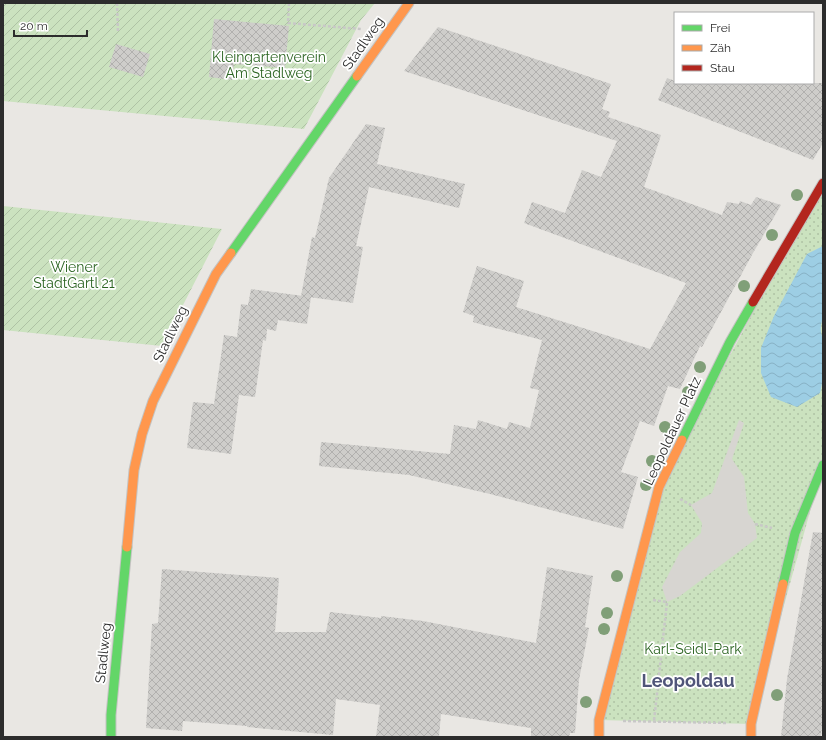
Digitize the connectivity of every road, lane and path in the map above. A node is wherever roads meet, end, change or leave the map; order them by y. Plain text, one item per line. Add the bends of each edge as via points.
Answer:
1 (117, 3) edge
2 (289, 3) edge
3 (409, 3) edge
4 (389, 31) junction
5 (118, 33) dead end
6 (823, 183) edge
7 (823, 465) edge
8 (630, 596) junction
9 (599, 720) junction
10 (654, 721) junction
11 (752, 724) junction
12 (111, 737) edge
13 (599, 737) edge
14 (751, 737) edge

1 - 5 path
2 - 4 path via 288,23
3 - 4 street, Stadlweg
4 - 12 street, Stadlweg via 216,274 153,401 134,470
6 - 8 street, Leopoldauer Platz via 730,342 659,487
7 - 11 street via 795,533
8 - 9 street, Leopoldauer Platz
8 - 10 path via 667,602
9 - 10 path
9 - 13 street, Leopoldauer Platz
10 - 11 path
11 - 14 street

